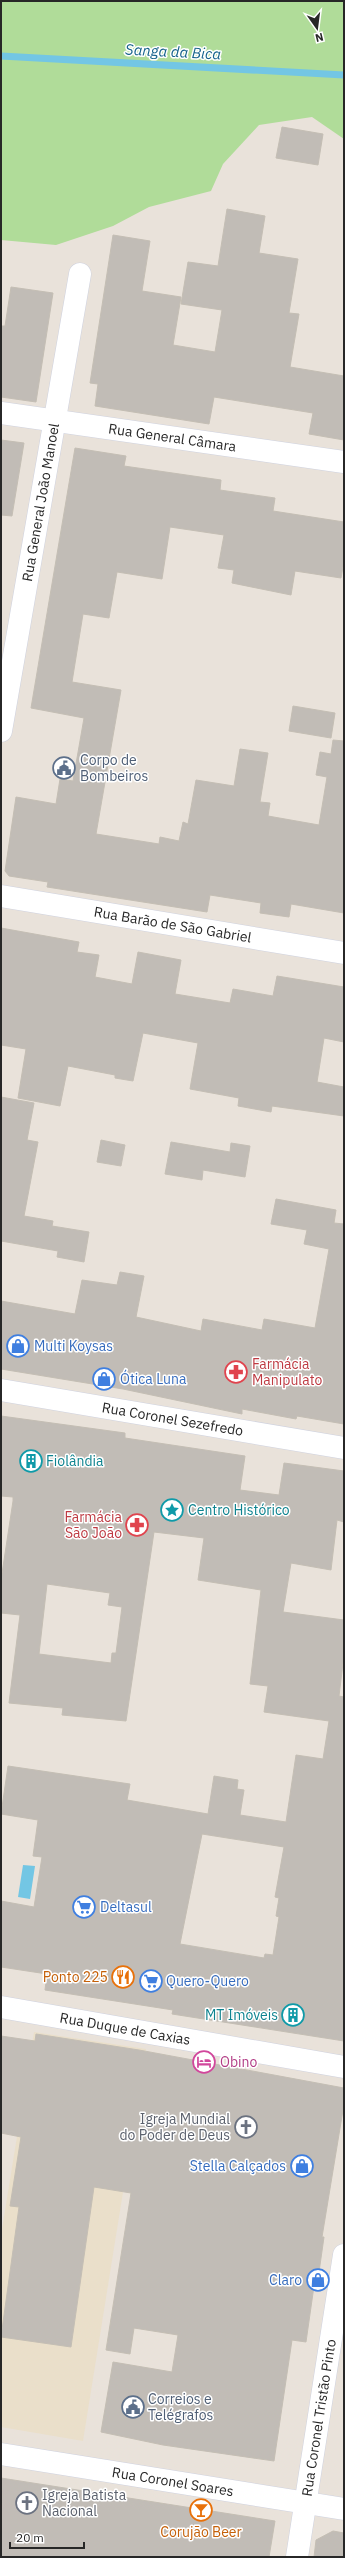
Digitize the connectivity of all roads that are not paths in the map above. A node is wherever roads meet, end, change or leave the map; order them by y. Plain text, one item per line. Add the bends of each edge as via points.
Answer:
1 (80, 274) dead end
2 (1, 413) edge
3 (56, 421) junction
4 (344, 462) edge
5 (1, 731) edge
6 (1, 896) edge
7 (344, 954) edge
8 (1, 1390) edge
9 (344, 1448) edge
10 (1, 2007) edge
11 (344, 2067) edge
12 (344, 2255) edge
13 (1, 2454) edge
14 (305, 2502) junction
15 (344, 2509) edge
16 (297, 2557) edge

1 - 3 street, Rua General João Manoel
2 - 3 street, Rua General Câmara
3 - 4 street, Rua General Câmara
3 - 5 street, Rua General João Manoel
6 - 7 street, Rua Barão de São Gabriel
8 - 9 street, Rua Coronel Sezefredo
10 - 11 street, Rua Duque de Caxias
12 - 14 street, Rua Coronel Tristão Pinto
13 - 14 street, Rua Coronel Soares
14 - 15 street, Rua Coronel Soares
14 - 16 street, Rua Coronel Tristão Pinto

